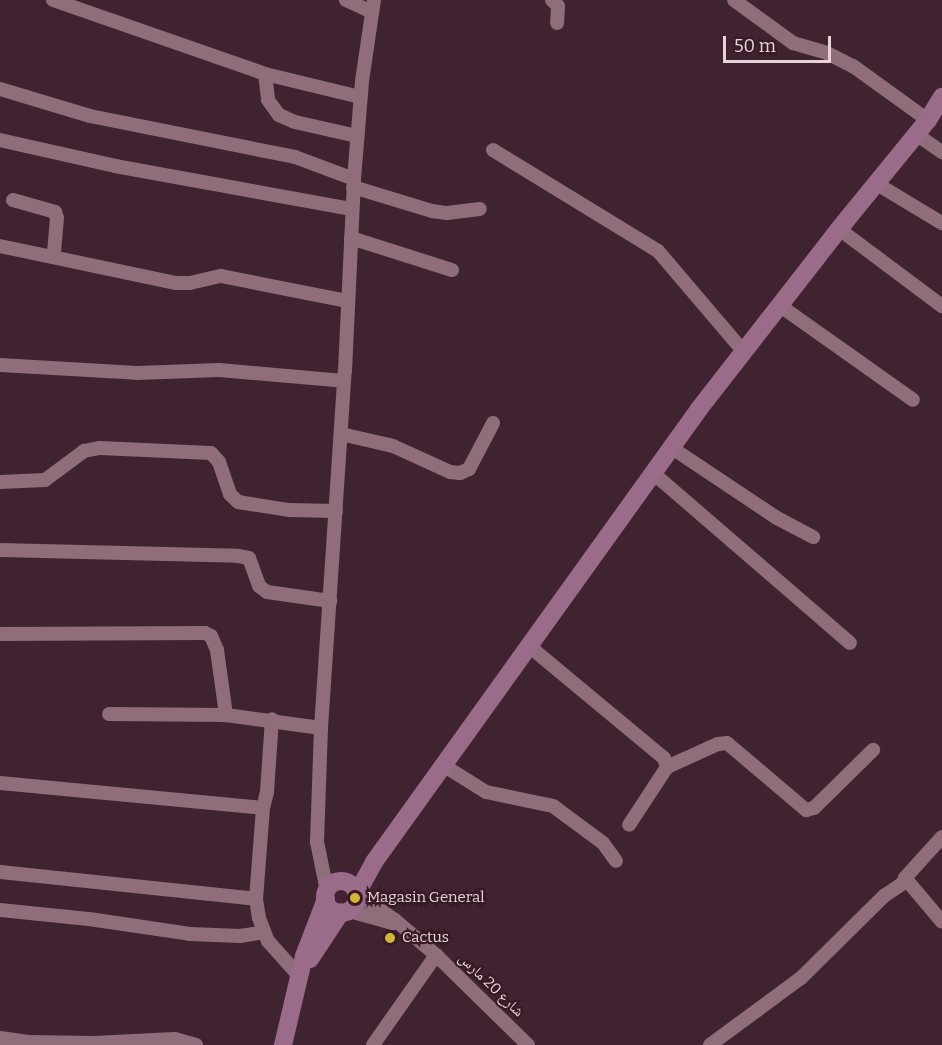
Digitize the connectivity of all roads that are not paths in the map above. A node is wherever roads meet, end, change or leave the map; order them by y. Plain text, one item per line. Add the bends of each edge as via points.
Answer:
1 (53, 0) edge
2 (346, 0) edge
3 (552, 0) edge
4 (734, 0) edge
5 (751, 5) edge
6 (373, 6) edge
7 (557, 23) dead end
8 (265, 74) junction
9 (0, 89) edge
10 (360, 97) junction
11 (942, 97) edge
12 (922, 127) junction
13 (357, 136) junction
14 (0, 140) edge
15 (493, 150) dead end
16 (942, 152) edge
17 (353, 183) junction
18 (877, 184) junction
19 (13, 200) dead end
20 (352, 209) junction
21 (480, 209) dead end
22 (942, 223) edge
23 (839, 229) junction
24 (351, 238) junction
25 (0, 246) edge
26 (54, 256) junction
27 (452, 270) dead end
28 (347, 301) junction
29 (779, 305) junction
30 (942, 306) edge
31 (743, 351) junction
32 (0, 365) edge
33 (344, 381) junction
34 (913, 400) dead end
35 (493, 423) dead end
36 (341, 435) junction
37 (672, 448) junction
38 (653, 474) junction
39 (0, 483) edge
40 (336, 511) junction
41 (813, 537) dead end
42 (0, 550) edge
43 (330, 601) junction
44 (0, 634) edge
45 (850, 644) dead end
46 (529, 646) junction
47 (109, 714) dead end
48 (226, 715) junction
49 (272, 719) junction
50 (321, 728) junction
51 (873, 750) dead end
52 (443, 765) junction
53 (667, 766) junction
54 (0, 783) edge
55 (263, 808) junction
56 (629, 825) dead end
57 (942, 837) edge
58 (616, 861) dead end
59 (0, 872) edge
60 (905, 878) junction
61 (326, 895) junction
62 (256, 898) junction
63 (349, 898) junction
64 (0, 910) edge
65 (942, 922) edge
66 (264, 932) junction
67 (436, 955) junction
68 (301, 974) junction
69 (0, 1038) edge
70 (141, 1043) edge
71 (196, 1045) edge
72 (283, 1045) edge
73 (373, 1045) edge
74 (528, 1045) edge
75 (710, 1045) edge

1 - 8 street
2 - 6 street
3 - 7 street via 558,6
4 - 5 street
5 - 12 street via 793,42 853,66
6 - 10 street
8 - 10 street
8 - 13 street via 268,100 279,115
9 - 17 street via 90,116 295,157
10 - 13 street
11 - 12 main road
12 - 16 street
12 - 18 main road
13 - 17 street
14 - 20 street via 115,166
15 - 31 street via 658,251
17 - 20 street
17 - 21 street via 432,211
18 - 22 street
18 - 23 main road
19 - 26 street via 55,212
20 - 24 street
23 - 29 main road
23 - 30 street
24 - 27 street
24 - 28 street
25 - 26 street
26 - 28 street via 176,283 221,276
28 - 33 street
29 - 31 main road
29 - 34 street
31 - 37 main road
32 - 33 street via 137,374 219,369
33 - 36 street
35 - 36 street via 469,470 460,473 393,446
36 - 40 street
37 - 38 main road
37 - 41 street via 777,518
38 - 45 street
38 - 46 main road
39 - 40 street via 45,480 84,451 100,448 211,453 219,462 230,494 238,502 290,510
40 - 43 street
42 - 43 street via 238,556 249,558 259,586 267,592
43 - 50 street
44 - 48 street via 205,633 212,636 217,650
46 - 52 main road
46 - 53 street via 664,758
47 - 48 street
48 - 49 street
49 - 50 street
49 - 55 street
50 - 61 street via 317,842
51 - 53 street via 814,808 806,810 727,743
52 - 58 street via 486,792 553,806 603,843
52 - 63 main road
53 - 56 street
54 - 55 street
55 - 62 street
57 - 60 street
59 - 62 street
60 - 65 street
60 - 75 street via 793,985
61 - 63 main road via 331,908
61 - 63 main road via 334,883
61 - 68 main road
62 - 66 street
63 - 67 street, شارع 20 مارس via 403,927
63 - 68 main road
64 - 66 street via 190,934 240,936
66 - 68 street via 276,953
67 - 73 street
67 - 74 street, شارع 20 مارس
68 - 72 main road
69 - 70 street
70 - 71 street via 175,1039

